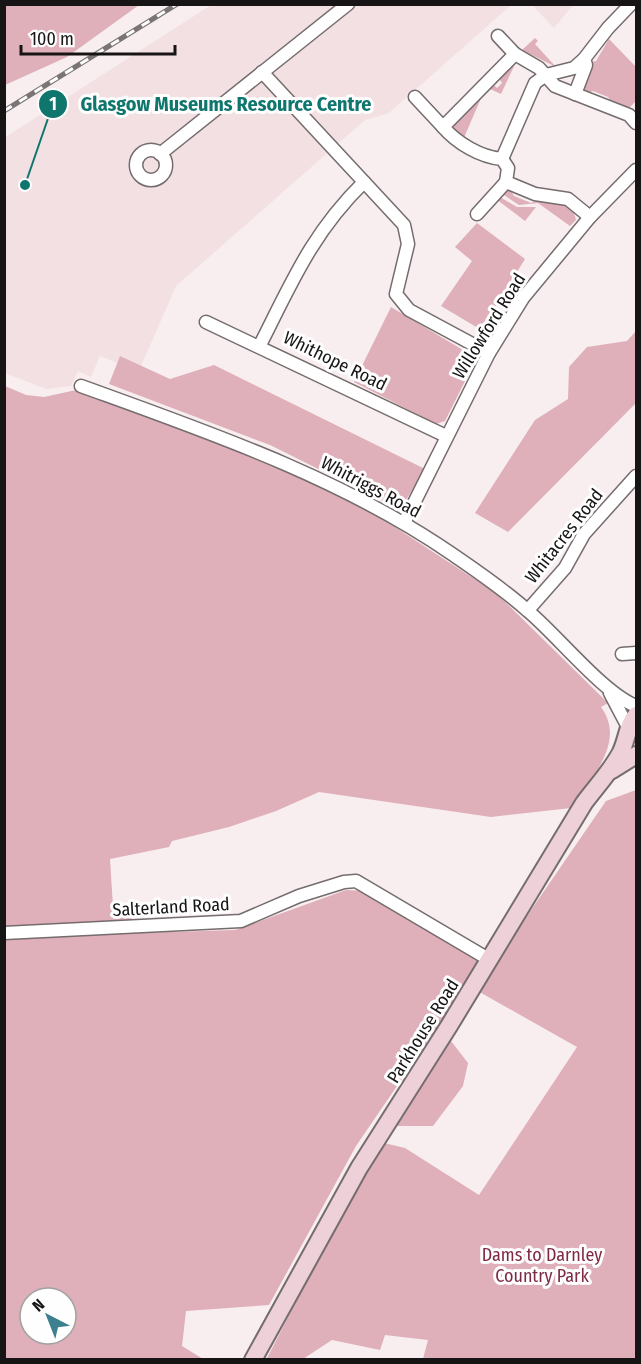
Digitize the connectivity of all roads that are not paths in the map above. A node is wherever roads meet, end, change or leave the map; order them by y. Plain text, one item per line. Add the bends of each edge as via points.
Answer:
1 (348, 4) edge
2 (634, 5) edge
3 (498, 36) dead end
4 (515, 54) junction
5 (584, 59) junction
6 (262, 72) junction
7 (546, 75) junction
8 (575, 94) junction
9 (415, 97) dead end
10 (634, 115) edge
11 (443, 127) junction
12 (160, 154) dead end
13 (502, 159) junction
14 (636, 170) edge
15 (364, 182) junction
16 (506, 182) junction
17 (477, 214) dead end
18 (590, 217) junction
19 (206, 322) dead end
20 (260, 345) junction
21 (489, 353) junction
22 (81, 386) dead end
23 (446, 436) junction
24 (634, 484) edge
25 (404, 524) junction
26 (528, 610) junction
27 (636, 653) edge
28 (622, 654) dead end
29 (605, 685) junction
30 (636, 706) edge
31 (633, 731) edge
32 (636, 755) edge
33 (611, 770) junction
34 (4, 933) edge
35 (490, 960) junction
36 (253, 1359) edge

1 - 6 street
2 - 5 street via 608,28
3 - 4 street
4 - 7 street
4 - 11 street
5 - 7 street via 574,68
5 - 8 street via 586,66
6 - 12 street
6 - 15 street
7 - 8 street via 555,86
7 - 13 street via 535,83
8 - 10 street
9 - 11 street
11 - 13 street via 457,142
13 - 16 street via 508,168
14 - 18 street, Willowford Road
15 - 20 street via 330,217 309,248
15 - 21 street via 404,225 408,244 396,294 409,310
16 - 17 street
16 - 18 street via 535,194 568,199
18 - 21 street, Willowford Road via 523,298
19 - 20 street, Whithope Road
20 - 23 street, Whithope Road
21 - 23 street, Willowford Road
22 - 25 street, Whitriggs Road via 300,470
23 - 25 street, Willowford Road
24 - 26 street, Whitacres Road via 584,534 565,568
25 - 26 street, Whitriggs Road via 450,552
26 - 29 street, Whitriggs Road
27 - 28 street
29 - 30 street, Whitriggs Road
29 - 31 street, Whitriggs Road
31 - 33 main road, Parkhouse Road
32 - 33 main road, Parkhouse Road
33 - 35 main road, Parkhouse Road via 584,803
34 - 35 street, Salterland Road via 241,921 299,896 356,882
35 - 36 main road, Parkhouse Road via 359,1168

